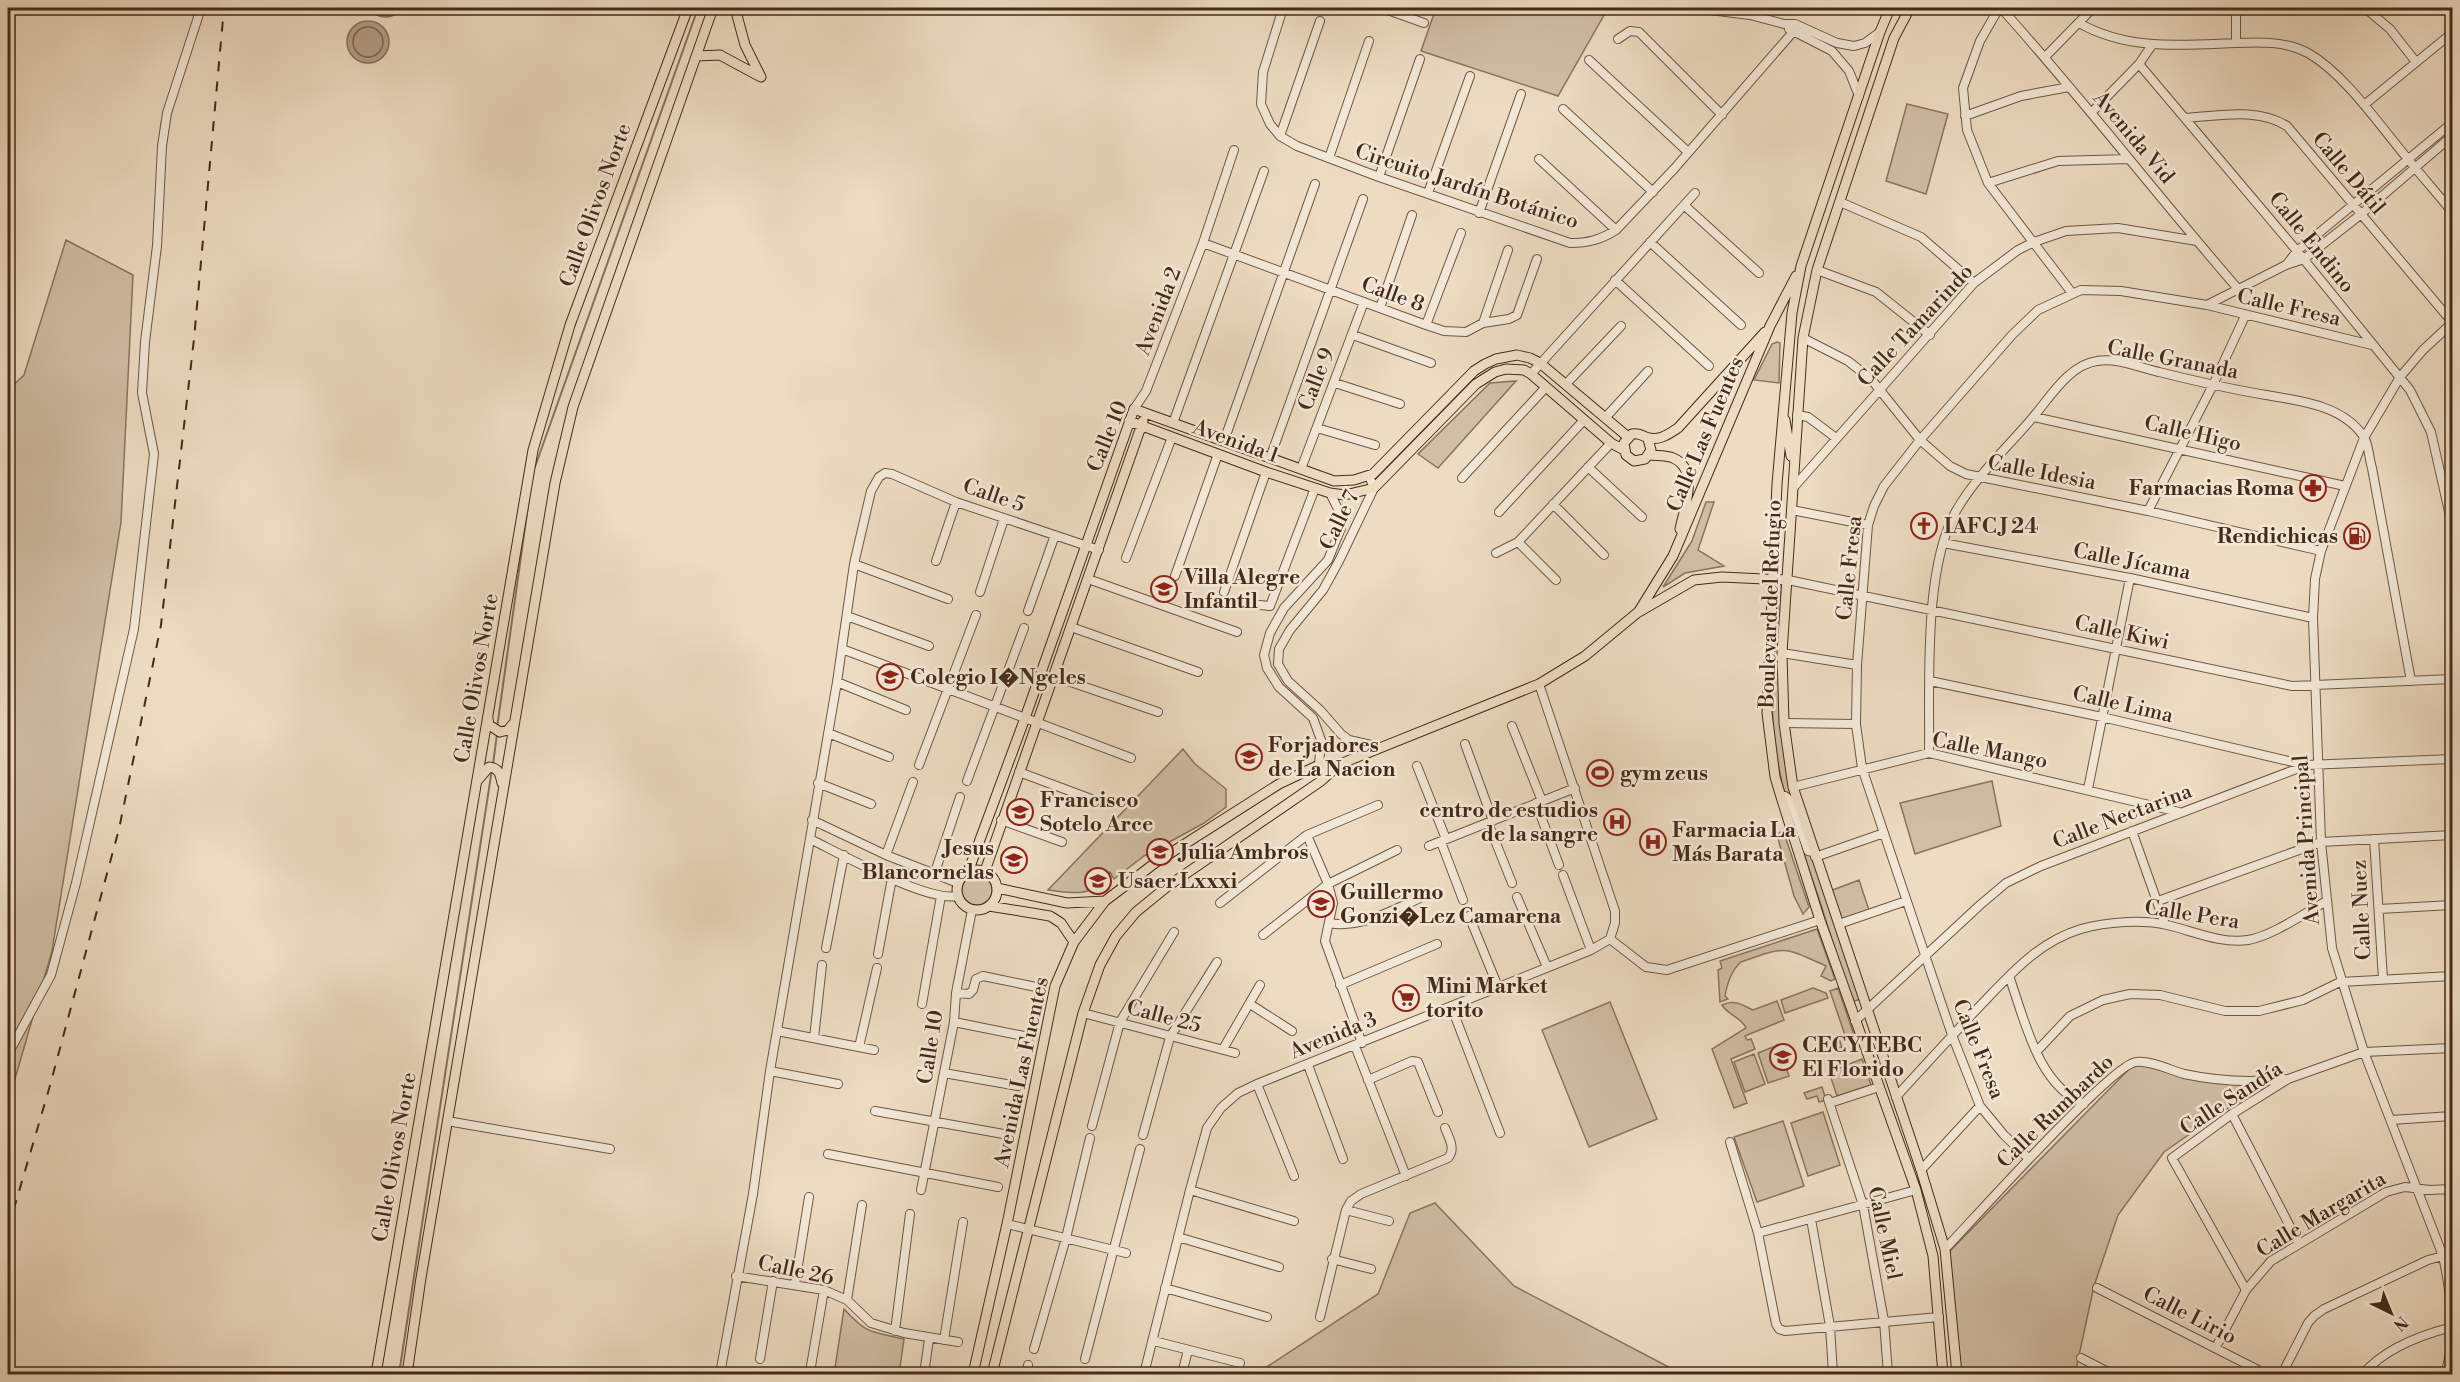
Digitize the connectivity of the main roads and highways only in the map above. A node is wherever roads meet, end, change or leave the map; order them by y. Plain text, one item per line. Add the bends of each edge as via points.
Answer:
1 (688, 8) edge
2 (712, 8) edge
3 (735, 8) edge
4 (1890, 8) edge
5 (1910, 8) edge
6 (696, 56) junction
7 (1801, 266) junction
8 (1770, 326) junction
9 (1134, 409) joint
10 (1145, 413) junction
11 (1782, 418) junction
12 (1129, 421) junction
13 (1141, 425) junction
14 (1628, 437) junction
15 (1648, 439) junction
16 (1624, 450) junction
17 (1649, 455) junction
18 (1794, 470) junction
19 (1334, 481) joint
20 (1330, 493) joint
21 (1673, 556) junction
22 (1772, 579) junction
23 (1788, 580) junction
24 (1637, 613) junction
25 (488, 721) junction
26 (511, 727) junction
27 (1340, 764) junction
28 (502, 782) junction
29 (476, 785) junction
30 (985, 871) junction
31 (968, 872) junction
32 (997, 888) junction
33 (1105, 902) junction
34 (989, 906) junction
35 (1074, 942) junction
36 (376, 1374) edge
37 (407, 1374) edge
38 (973, 1374) edge
39 (992, 1374) edge
40 (1943, 1374) edge
41 (1957, 1374) edge

1 - 25 main road, Calle Olivos Norte via 570,325 533,450
2 - 6 main road
3 - 6 main road via 761,77 729,58
4 - 7 main road, Boulevard del Refugio
5 - 18 main road, Boulevard del Refugio via 1894,38 1817,270 1803,338
6 - 26 main road via 573,407 555,483
7 - 8 main road, Calle Las Fuentes
7 - 11 main road, Boulevard del Refugio via 1792,313
8 - 15 main road via 1678,428 1663,438
8 - 21 main road, Calle Las Fuentes
9 - 10 main road, Avenida 1
9 - 12 main road, Calle 10
10 - 13 main road, Calle 10
10 - 19 main road, Avenida 1
11 - 18 main road via 1788,427
11 - 22 main road, Boulevard del Refugio
12 - 13 main road, Avenida 1
12 - 31 main road, Calle 10
13 - 20 main road, Avenida 1
13 - 30 main road, Calle 10
14 - 15 main road via 1637,434
14 - 16 main road
14 - 19 main road, Calle 7 via 1540,363 1517,355 1496,359 1474,371 1369,476
15 - 17 main road
16 - 17 main road via 1634,461
16 - 20 main road, Calle 7 via 1531,374 1506,369 1485,377 1374,488 1345,495
17 - 21 main road via 1671,457 1680,462 1687,475 1689,490
18 - 23 main road, Boulevard del Refugio
21 - 24 main road, Calle Las Fuentes
22 - 23 main road
22 - 24 main road via 1694,580
22 - 40 main road, Boulevard del Refugio via 1767,713 1775,777 1820,920 1916,1190 1933,1256
23 - 41 main road, Boulevard del Refugio via 1782,653 1784,723 1793,787 1946,1249
24 - 27 main road via 1585,656 1539,684
25 - 26 main road via 500,732
25 - 29 main road, Calle Olivos Norte
26 - 28 main road
27 - 33 main road, Avenida Las Fuentes via 1319,765 1279,784 1165,857
27 - 39 main road, Avenida Las Fuentes via 1168,886 1136,912 1116,936 1100,965 1083,1013
28 - 29 main road via 495,768 489,768
28 - 37 main road
29 - 36 main road, Calle Olivos Norte
30 - 31 main road
30 - 32 main road
31 - 34 main road via 958,883 957,896 972,910
32 - 33 main road via 1067,903
32 - 34 main road
33 - 35 main road, Avenida Las Fuentes
34 - 35 main road via 1050,916 1061,923
35 - 38 main road, Avenida Las Fuentes via 1054,986

